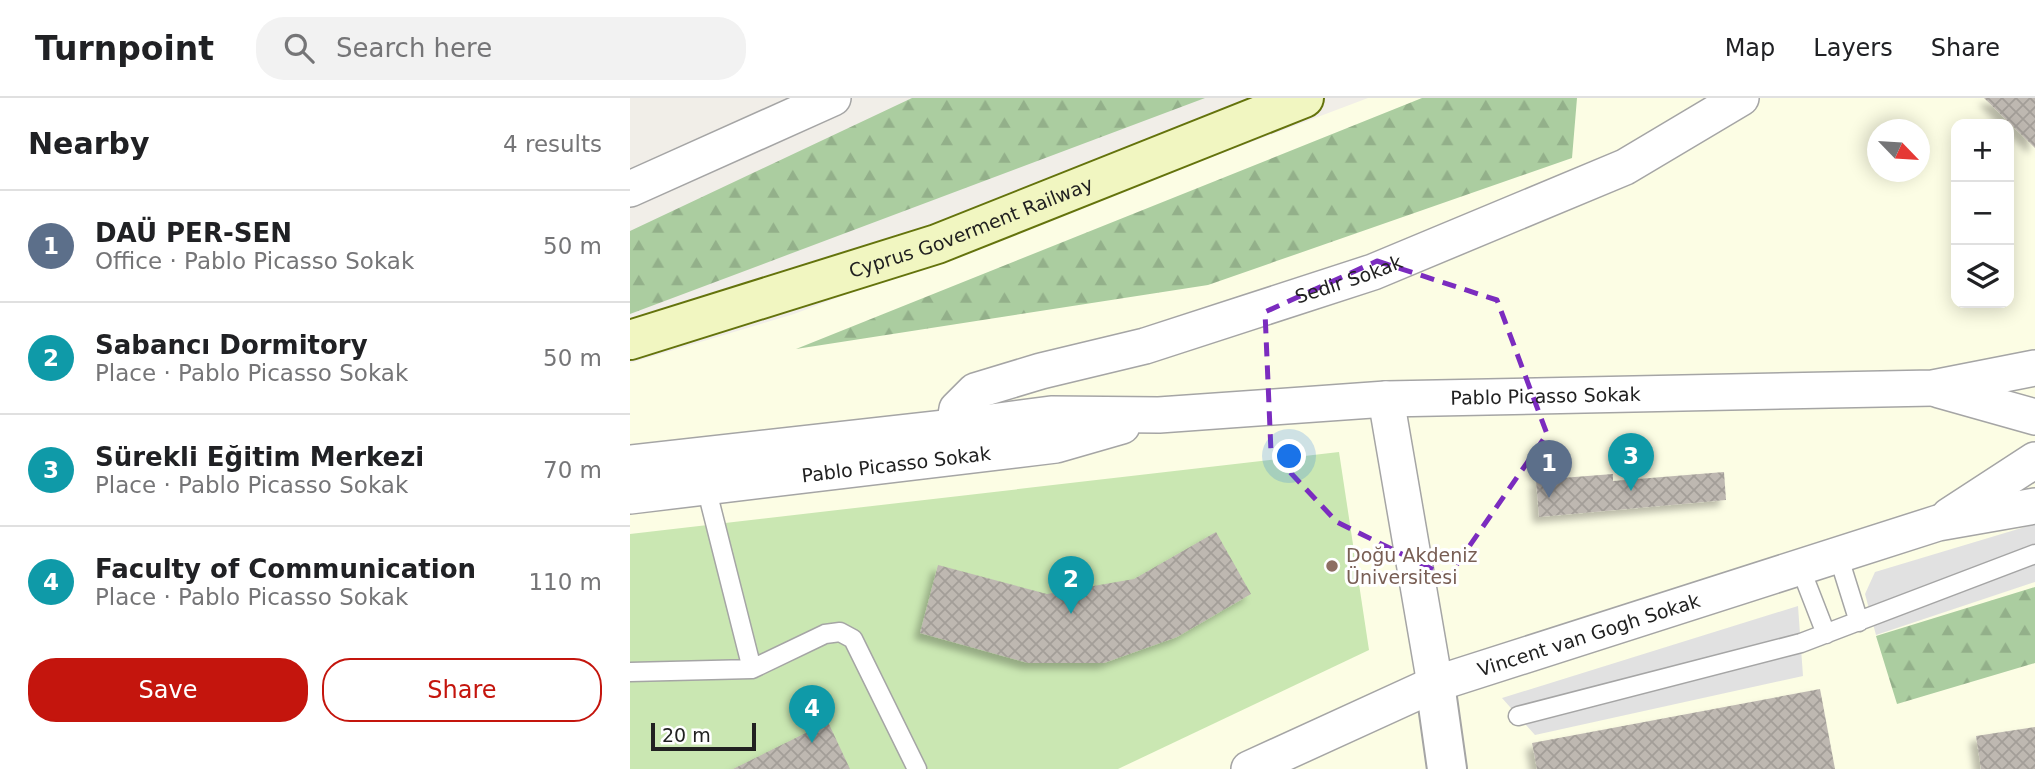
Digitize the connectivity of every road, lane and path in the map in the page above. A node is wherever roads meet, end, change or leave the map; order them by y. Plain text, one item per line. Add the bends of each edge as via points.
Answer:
1 (833, 98) edge
2 (1304, 98) edge
3 (1741, 98) edge
4 (630, 189) edge
5 (630, 340) edge
6 (2035, 368) edge
7 (1933, 388) junction
8 (1386, 398) junction
9 (1159, 415) junction
10 (2035, 417) edge
11 (954, 427) junction
12 (2035, 460) edge
13 (630, 463) edge
14 (706, 487) junction
15 (630, 496) edge
16 (2035, 506) edge
17 (1938, 523) junction
18 (2035, 554) edge
19 (1838, 555) junction
20 (1800, 567) junction
21 (1859, 622) junction
22 (1826, 634) junction
23 (752, 669) junction
24 (630, 672) edge
25 (1434, 684) junction
26 (1518, 716) dead end
27 (917, 769) edge
28 (1249, 769) edge
29 (1447, 769) edge

1 - 4 street
2 - 5 main road, Cyprus Goverment Railway via 937,244
3 - 11 street, Sedir Sokak via 1625,167 1373,272 1144,346 975,391 957,409
6 - 7 street
7 - 8 street, Pablo Picasso Sokak
7 - 10 street
8 - 9 street, Pablo Picasso Sokak
8 - 25 street
9 - 11 street, Pablo Picasso Sokak via 1051,414
9 - 14 street, Pablo Picasso Sokak via 1056,445
11 - 13 street, Pablo Picasso Sokak
12 - 17 street
14 - 15 street, Pablo Picasso Sokak
14 - 23 lane
16 - 17 street
17 - 19 street, Vincent van Gogh Sokak
18 - 21 lane
19 - 20 street, Vincent van Gogh Sokak
19 - 21 lane
20 - 22 lane
20 - 25 street, Vincent van Gogh Sokak
21 - 22 lane
22 - 26 lane
23 - 24 lane
23 - 27 lane via 825,634 839,632 853,639
25 - 28 street, Vincent van Gogh Sokak
25 - 29 street

